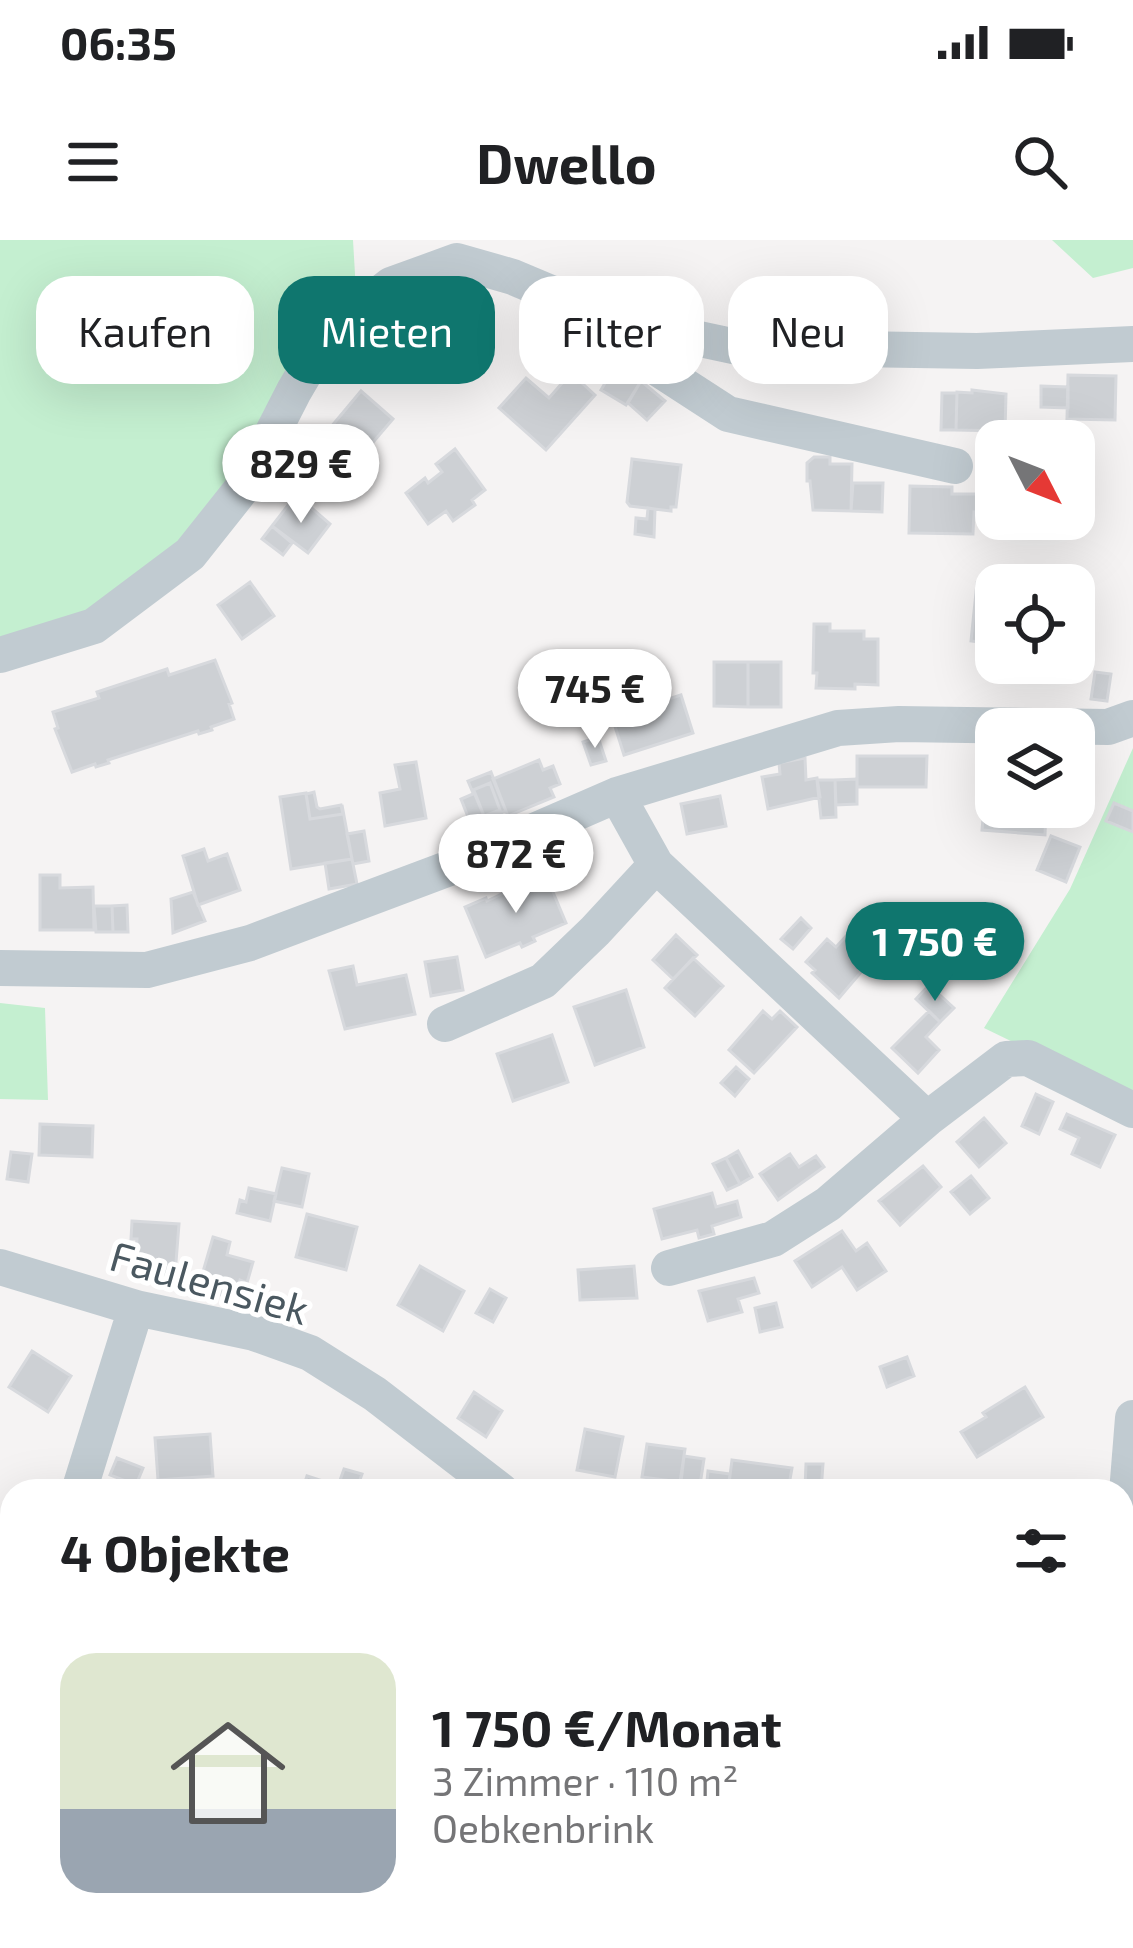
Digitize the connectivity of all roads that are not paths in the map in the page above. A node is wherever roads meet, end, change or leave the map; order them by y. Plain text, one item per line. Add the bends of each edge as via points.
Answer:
1 (519, 279) edge
2 (704, 339) edge
3 (1133, 344) edge
4 (682, 384) edge
5 (955, 466) dead end
6 (0, 655) edge
7 (1133, 718) edge
8 (616, 795) junction
9 (656, 865) junction
10 (0, 968) edge
11 (445, 1024) dead end
12 (1133, 1110) edge
13 (927, 1119) junction
14 (0, 1267) edge
15 (669, 1268) dead end
16 (136, 1308) junction
17 (1133, 1418) edge
18 (83, 1479) edge
19 (486, 1479) edge
20 (1128, 1479) edge

1 - 6 street via 457,261 391,285 327,335 248,481 190,554 94,626
2 - 3 street via 977,351
4 - 5 street via 728,414
7 - 8 street via 1108,727 838,728
8 - 9 street
8 - 10 street via 250,943 147,970
9 - 11 street via 543,982
9 - 13 street
12 - 13 street via 1028,1058 1006,1060
13 - 15 street via 828,1204 773,1239
14 - 16 street, Faulensiek
16 - 18 street
16 - 19 street, Faulensiek via 310,1353
17 - 20 street

